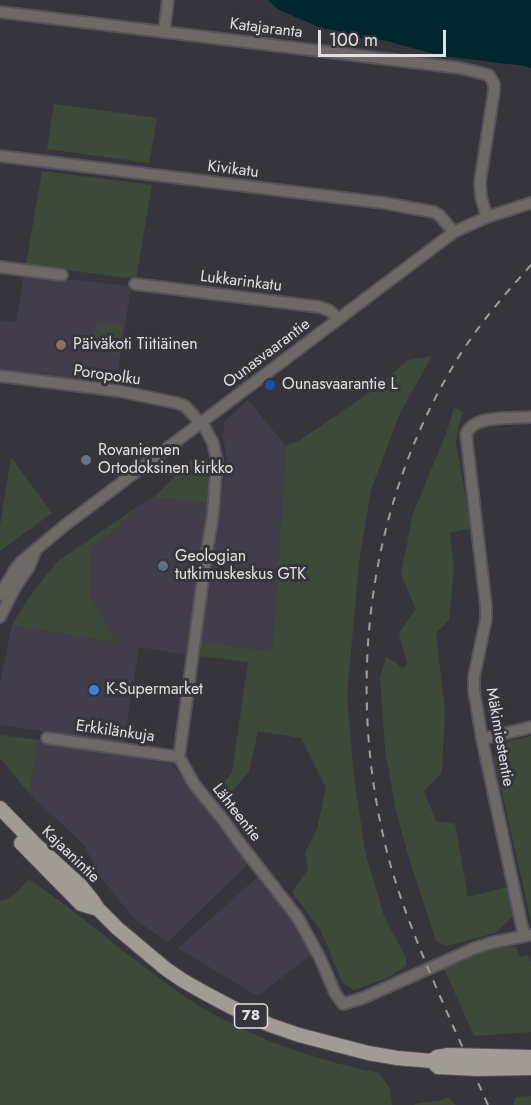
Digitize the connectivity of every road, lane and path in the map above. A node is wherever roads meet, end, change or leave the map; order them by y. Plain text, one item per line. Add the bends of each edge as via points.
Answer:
1 (168, 0) edge
2 (0, 12) edge
3 (164, 32) junction
4 (0, 156) edge
5 (531, 203) edge
6 (487, 217) junction
7 (454, 232) junction
8 (0, 267) edge
9 (62, 275) dead end
10 (135, 284) dead end
11 (339, 319) junction
12 (0, 376) edge
13 (531, 417) edge
14 (201, 423) junction
15 (35, 552) junction
16 (0, 595) edge
17 (0, 617) edge
18 (531, 727) edge
19 (47, 738) dead end
20 (482, 739) junction
21 (179, 757) junction
22 (0, 808) edge
23 (0, 821) edge
24 (98, 909) junction
25 (528, 936) edge
26 (531, 1057) edge
27 (432, 1061) junction
28 (531, 1068) edge

1 - 3 street
2 - 3 street, Katajaranta
3 - 6 street, Katajaranta via 460,68 489,75 494,91 480,182
4 - 7 street, Kivikatu via 384,203 434,212
5 - 6 street, Ounasvaarantie
6 - 7 street, Ounasvaarantie
7 - 11 street, Ounasvaarantie
8 - 9 street
10 - 11 street, Lukkarinkatu via 320,307
11 - 14 street, Ounasvaarantie
12 - 14 street, Poropolku via 177,403
13 - 20 street, Mäkimiestentie via 482,420 466,434 486,606 474,677
14 - 15 street, Ounasvaarantie via 63,526
14 - 21 street via 210,435 217,460
15 - 16 street, Ounasvaarantie via 21,562
15 - 17 street, Ounasvaarantie
18 - 20 street
19 - 21 street, Erkkilänkuja
20 - 25 street, Mäkimiestentie
21 - 25 street, Lähteentie via 194,784 298,918 343,1004 475,948
22 - 24 main road, Kajaanintie / 78 via 81,886
23 - 24 main road, Kajaanintie / 78 via 81,904
24 - 27 main road, 78 via 182,980 270,1025 368,1053
26 - 27 main road, 78 via 448,1055
27 - 28 main road, 78 via 438,1067

